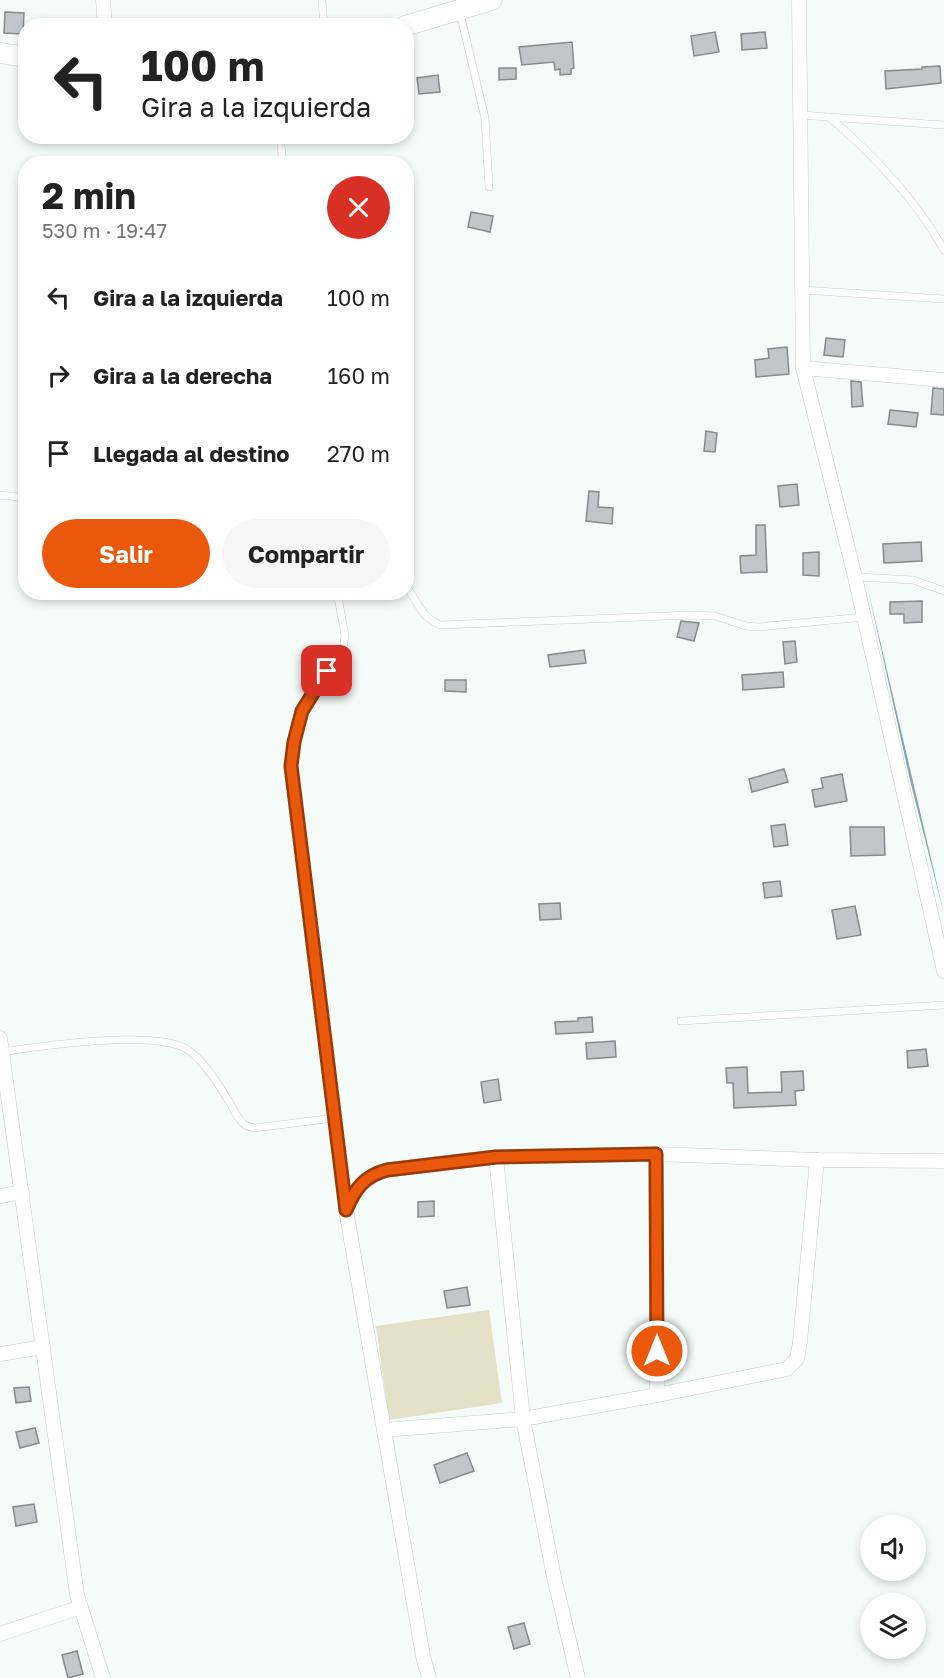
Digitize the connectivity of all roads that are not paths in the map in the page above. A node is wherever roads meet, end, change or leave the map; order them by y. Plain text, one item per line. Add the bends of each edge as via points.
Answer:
1 (103, 0) edge
2 (322, 0) edge
3 (492, 0) edge
4 (799, 0) edge
5 (460, 10) junction
6 (104, 18) edge
7 (323, 18) edge
8 (414, 23) edge
9 (0, 53) edge
10 (18, 56) edge
11 (799, 115) junction
12 (829, 117) junction
13 (944, 125) edge
14 (489, 187) dead end
15 (944, 250) edge
16 (802, 290) junction
17 (944, 298) edge
18 (803, 368) junction
19 (944, 380) edge
20 (0, 495) edge
21 (18, 497) edge
22 (855, 578) junction
23 (944, 591) edge
24 (338, 600) edge
25 (413, 600) edge
26 (864, 617) junction
27 (944, 971) edge
28 (944, 1005) edge
29 (681, 1021) dead end
30 (1, 1045) edge
31 (334, 1118) junction
32 (656, 1154) junction
33 (496, 1157) junction
34 (817, 1160) junction
35 (944, 1161) edge
36 (22, 1192) junction
37 (0, 1196) edge
38 (346, 1210) junction
39 (43, 1347) junction
40 (0, 1354) edge
41 (657, 1395) junction
42 (523, 1419) junction
43 (384, 1430) junction
44 (81, 1607) junction
45 (0, 1634) edge
46 (103, 1678) edge
47 (429, 1678) edge
48 (578, 1678) edge

1 - 6 street
2 - 7 lane
3 - 5 street
4 - 11 street
5 - 8 street
5 - 14 lane via 484,118
9 - 10 street
11 - 12 lane
11 - 16 street
12 - 13 lane
12 - 15 lane via 894,180
16 - 17 lane
16 - 18 street
18 - 19 street
18 - 22 street
20 - 21 lane
22 - 23 lane via 913,580
22 - 26 street
24 - 31 lane via 345,635 343,651 302,711 291,766
25 - 26 lane via 427,619 440,625 692,615 715,616 758,627
26 - 27 street
28 - 29 lane
30 - 31 lane via 158,1040 187,1049 197,1058 248,1127
30 - 36 street
31 - 38 lane
32 - 33 street
32 - 34 street
32 - 41 street
33 - 38 street via 372,1174 352,1196
33 - 42 street
34 - 35 street
34 - 41 street via 797,1359 787,1369
36 - 37 street
36 - 39 street
38 - 43 street
39 - 40 street
39 - 44 street
41 - 42 street
42 - 43 street
42 - 48 street
43 - 47 street
44 - 45 street
44 - 46 street

